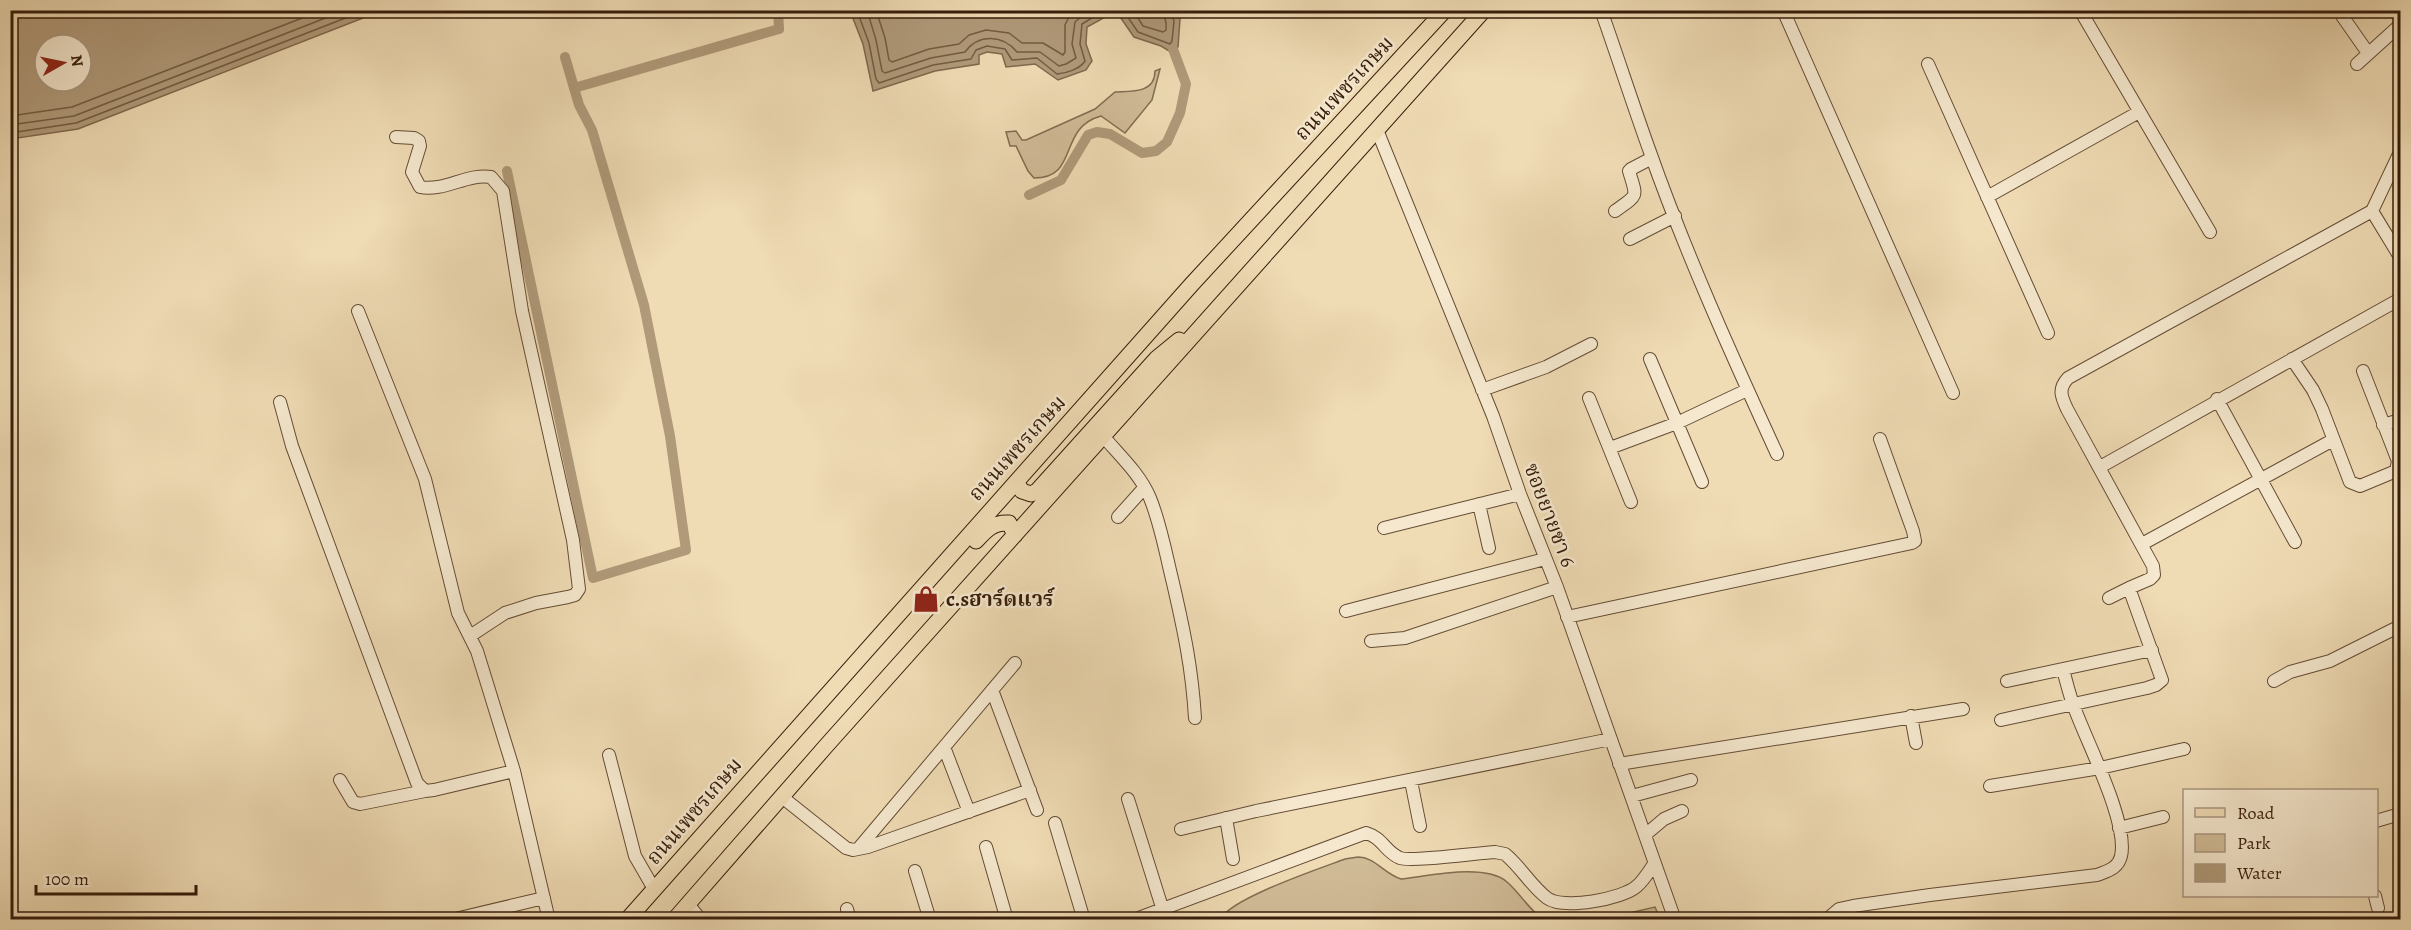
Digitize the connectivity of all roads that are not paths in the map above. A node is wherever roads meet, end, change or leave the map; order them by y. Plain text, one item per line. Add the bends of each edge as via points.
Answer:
1 (1445, 10) edge
2 (1484, 10) edge
3 (1601, 10) edge
4 (1783, 10) edge
5 (2080, 10) edge
6 (2338, 10) edge
7 (2400, 25) edge
8 (2368, 53) junction
9 (1928, 64) dead end
10 (2357, 64) dead end
11 (2139, 112) junction
12 (1377, 130) junction
13 (396, 136) dead end
14 (2400, 152) edge
15 (1652, 158) junction
16 (1987, 197) junction
17 (1615, 211) dead end
18 (2372, 211) junction
19 (1675, 216) junction
20 (2210, 232) dead end
21 (1630, 239) dead end
22 (2400, 257) edge
23 (2400, 299) edge
24 (358, 311) dead end
25 (2048, 333) dead end
26 (1186, 343) junction
27 (1591, 344) dead end
28 (2292, 358) junction
29 (1650, 359) dead end
30 (2363, 371) dead end
31 (1482, 390) junction
32 (1748, 390) junction
33 (1953, 393) dead end
34 (1589, 398) dead end
35 (2217, 399) junction
36 (280, 402) dead end
37 (2400, 420) edge
38 (1677, 423) junction
39 (2384, 425) junction
40 (1103, 436) junction
41 (1880, 439) dead end
42 (2333, 440) junction
43 (1610, 448) junction
44 (1777, 454) dead end
45 (2100, 467) junction
46 (2261, 481) junction
47 (1016, 482) junction
48 (1702, 482) dead end
49 (1144, 488) junction
50 (1520, 494) junction
51 (1631, 502) dead end
52 (1479, 504) junction
53 (1118, 517) dead end
54 (1384, 528) dead end
55 (1015, 535) junction
56 (2295, 542) dead end
57 (2142, 544) junction
58 (1489, 548) dead end
59 (1545, 559) junction
60 (1557, 587) junction
61 (2129, 588) junction
62 (2109, 598) dead end
63 (1346, 611) dead end
64 (1567, 617) junction
65 (888, 624) junction
66 (2400, 626) edge
67 (470, 636) junction
68 (1371, 641) dead end
69 (2152, 650) junction
70 (1015, 663) dead end
71 (2063, 669) junction
72 (2007, 681) dead end
73 (2274, 681) dead end
74 (992, 690) junction
75 (2073, 704) junction
76 (1963, 709) dead end
77 (1911, 717) junction
78 (1195, 718) dead end
79 (2001, 720) dead end
80 (1611, 739) junction
81 (1916, 743) dead end
82 (944, 747) junction
83 (2184, 749) dead end
84 (609, 755) dead end
85 (1619, 764) junction
86 (2100, 768) junction
87 (514, 771) junction
88 (340, 780) dead end
89 (1691, 780) dead end
90 (1411, 781) junction
91 (1990, 786) dead end
92 (1030, 790) junction
93 (425, 791) junction
94 (1632, 796) junction
95 (782, 797) junction
96 (1128, 799) dead end
97 (1037, 810) dead end
98 (1682, 811) dead end
99 (969, 812) junction
100 (2400, 814) edge
101 (2163, 817) dead end
102 (1226, 818) junction
103 (2378, 820) edge
104 (1055, 823) dead end
105 (1420, 826) dead end
106 (2119, 828) junction
107 (1181, 829) dead end
108 (1645, 835) junction
109 (986, 847) dead end
110 (858, 849) junction
111 (1233, 859) dead end
112 (1654, 864) junction
113 (915, 871) dead end
114 (654, 889) junction
115 (2375, 897) edge
116 (544, 898) junction
117 (688, 904) junction
118 (2378, 908) dead end
119 (1165, 915) edge
120 (451, 920) edge
121 (549, 920) edge
122 (627, 920) edge
123 (674, 920) edge
124 (701, 920) edge
125 (930, 920) edge
126 (1006, 920) edge
127 (1084, 920) edge
128 (1133, 920) edge
129 (1675, 920) edge
130 (1826, 920) edge

1 - 47 main road, ถนนเพชรเกษม
2 - 12 main road
3 - 15 street
4 - 33 street
5 - 11 street
6 - 8 street
7 - 8 street
8 - 10 street
9 - 16 street
11 - 16 street
11 - 20 street
12 - 26 main road
12 - 31 street, ซอยยายชา 6
13 - 67 street via 419,141 412,172 420,187 435,188 483,175 491,177 503,191 522,311 580,581 575,595 505,613
14 - 18 street
15 - 17 street via 1631,168 1634,197
15 - 19 street
16 - 25 street
18 - 22 street
18 - 45 street via 2068,378 2060,394
19 - 21 street
19 - 32 street
23 - 28 street
24 - 67 street via 424,479 458,613
26 - 40 main road
26 - 47 main road via 1179,340 1157,358 1037,491 1031,494
27 - 31 street via 1546,367
28 - 35 street
28 - 42 street via 2313,390
29 - 38 street
30 - 39 street
31 - 50 street, ซอยยายชา 6
32 - 38 street
32 - 44 street
34 - 43 street
35 - 45 street
35 - 46 street
36 - 93 street via 292,446 417,783
37 - 39 street
38 - 43 street
38 - 48 street
39 - 42 street via 2398,466 2396,471 2360,486 2350,483
40 - 49 street
40 - 55 main road
41 - 64 street via 1913,531 1912,543
42 - 46 street
43 - 51 street
45 - 57 street
46 - 56 street
46 - 57 street
47 - 65 main road, ถนนเพชรเกษม
49 - 53 street
49 - 78 street via 1164,546 1188,648
50 - 52 street
50 - 59 street, ซอยยายชา 6
52 - 54 street
52 - 58 street
55 - 65 main road via 1010,523 988,528 907,618
55 - 95 main road
57 - 61 street via 2154,575
59 - 60 street, ซอยยายชา 6
59 - 63 street
60 - 64 street, ซอยยายชา 6
60 - 68 street via 1405,638
61 - 62 street
61 - 69 street
64 - 80 street, ซอยยายชา 6
65 - 114 main road, ถนนเพชรเกษม
66 - 73 street via 2330,661 2289,672
67 - 87 street
69 - 71 street
69 - 75 street via 2162,680 2156,685
70 - 74 street
71 - 72 street
71 - 75 street
74 - 82 street
74 - 92 street
75 - 79 street
75 - 86 street
76 - 77 street
77 - 81 street
77 - 85 street
80 - 85 street, ซอยยายชา 6
80 - 90 street
82 - 99 street
82 - 110 street
83 - 86 street
84 - 114 street via 635,856
85 - 94 street, ซอยยายชา 6
86 - 91 street
86 - 106 street
87 - 93 street
87 - 116 street
88 - 93 street via 353,802 360,804
89 - 94 street
90 - 102 street
90 - 105 street
92 - 97 street
92 - 99 street
94 - 108 street, ซอยยายชา 6
95 - 110 street via 846,848
95 - 117 main road
96 - 119 street
98 - 108 street via 1664,819
99 - 110 street
100 - 103 street
101 - 106 street
102 - 107 street
102 - 111 street
104 - 127 street
106 - 130 street via 2121,856 2117,865 2097,875 1853,906 1839,909
108 - 112 street, ซอยยายชา 6
109 - 126 street
112 - 119 street via 1637,887 1626,893 1559,903 1548,899 1505,854 1403,859 1389,851 1380,839 1366,833
112 - 129 street, ซอยยายชา 6
113 - 125 street
114 - 122 main road, ถนนเพชรเกษม
115 - 118 street
116 - 120 street
116 - 121 street
117 - 123 main road
117 - 124 street
119 - 128 street

